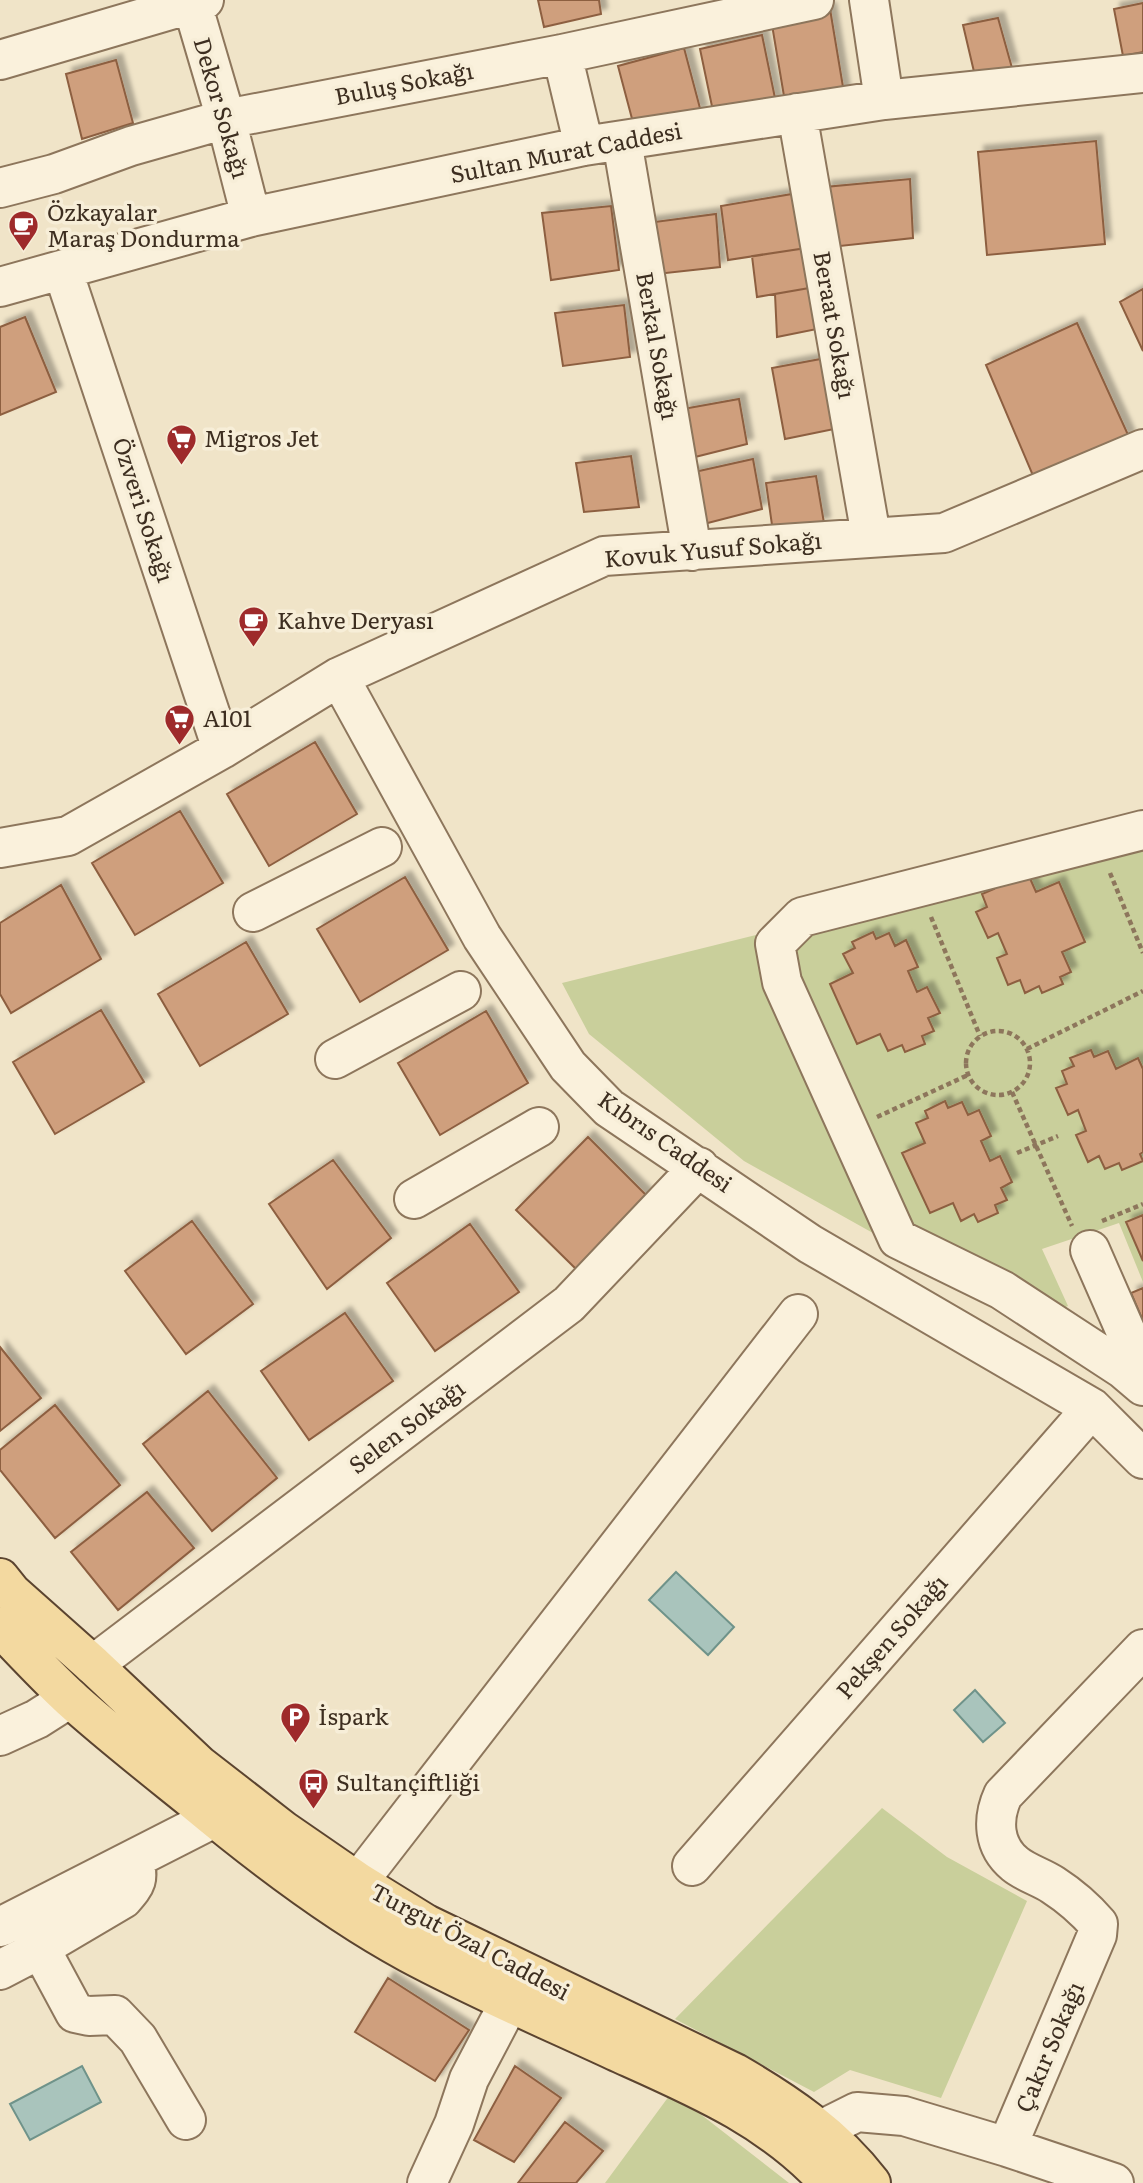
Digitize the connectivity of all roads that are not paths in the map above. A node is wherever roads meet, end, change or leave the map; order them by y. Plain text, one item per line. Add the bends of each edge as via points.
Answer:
1 (814, 0) edge
2 (869, 0) edge
3 (195, 1) edge
4 (562, 54) junction
5 (0, 60) edge
6 (1143, 73) edge
7 (884, 100) junction
8 (797, 113) junction
9 (226, 119) junction
10 (622, 141) junction
11 (584, 146) junction
12 (0, 188) edge
13 (251, 217) junction
14 (63, 271) junction
15 (0, 287) edge
16 (1143, 449) edge
17 (871, 536) junction
18 (692, 551) junction
19 (339, 677) junction
20 (222, 749) junction
21 (1143, 830) edge
22 (382, 846) dead end
23 (0, 848) edge
24 (253, 912) dead end
25 (461, 991) dead end
26 (335, 1059) dead end
27 (539, 1127) dead end
28 (699, 1167) junction
29 (414, 1199) dead end
30 (1087, 1235) road end
31 (798, 1314) dead end
32 (1138, 1382) edge
33 (1093, 1408) junction
34 (1143, 1459) edge
35 (0, 1578) edge
36 (0, 1627) edge
37 (1143, 1649) edge
38 (93, 1665) junction
39 (70, 1698) junction
40 (0, 1736) edge
41 (214, 1818) junction
42 (134, 1859) junction
43 (692, 1867) dead end
44 (358, 1882) junction
45 (0, 1927) edge
46 (40, 1948) junction
47 (0, 1970) edge
48 (517, 1988) junction
49 (186, 2120) dead end
50 (808, 2139) junction
51 (1007, 2147) junction
52 (427, 2183) edge
53 (829, 2183) edge
54 (871, 2183) edge
55 (1114, 2183) edge

1 - 4 street, Buluş Sokağı
2 - 7 street
3 - 5 street
3 - 9 street, Dekor Sokağı
4 - 9 street, Buluş Sokağı
4 - 11 street
6 - 7 street, Sultan Murat Caddesi
7 - 8 street, Sultan Murat Caddesi
8 - 10 street, Sultan Murat Caddesi
8 - 17 street, Beraat Sokağı
9 - 12 street, Buluş Sokağı
9 - 13 street, Dekor Sokağı
10 - 11 street, Sultan Murat Caddesi
10 - 18 street, Berkal Sokağı
11 - 13 street, Sultan Murat Caddesi
13 - 14 street, Sultan Murat Caddesi
14 - 15 street, Sultan Murat Caddesi
14 - 20 street, Özveri Sokağı
16 - 17 street, Kovuk Yusuf Sokağı via 944,533
17 - 18 street, Kovuk Yusuf Sokağı
18 - 19 street, Kovuk Yusuf Sokağı via 604,556
19 - 20 street, Kovuk Yusuf Sokağı
19 - 28 street, Kıbrıs Caddesi via 482,937 568,1066 609,1108
20 - 23 street, Kovuk Yusuf Sokağı via 68,836
21 - 32 street via 802,917 775,944 782,982 898,1239 1002,1290
22 - 24 street
25 - 26 street
27 - 29 street
28 - 33 street, Kıbrıs Caddesi via 810,1244
28 - 38 street, Selen Sokağı via 569,1304
30 - 32 street via 1137,1357
31 - 44 street
33 - 34 street, Kıbrıs Caddesi
33 - 43 street, Pekşen Sokağı
35 - 38 main road, Turgut Özal Caddesi
36 - 39 main road, Turgut Özal Caddesi
37 - 51 street, Çakır Sokağı via 1003,1795 995,1818 999,1843 1015,1865 1071,1897 1098,1924
38 - 39 main road
38 - 44 main road, Turgut Özal Caddesi via 199,1765
39 - 40 street
39 - 41 main road, Turgut Özal Caddesi
41 - 42 street
41 - 48 main road, Turgut Özal Caddesi via 264,1858 407,1952
42 - 45 street
42 - 46 street via 136,1885 123,1899
44 - 48 main road, Turgut Özal Caddesi
46 - 47 street
46 - 49 street via 75,2012 115,2015 138,2039
48 - 50 main road, Turgut Özal Caddesi via 735,2073 784,2102
48 - 52 street via 470,2079
50 - 51 street via 857,2112 904,2116
50 - 53 main road, Turgut Özal Caddesi
50 - 54 main road, Turgut Özal Caddesi via 856,2163
51 - 55 street

